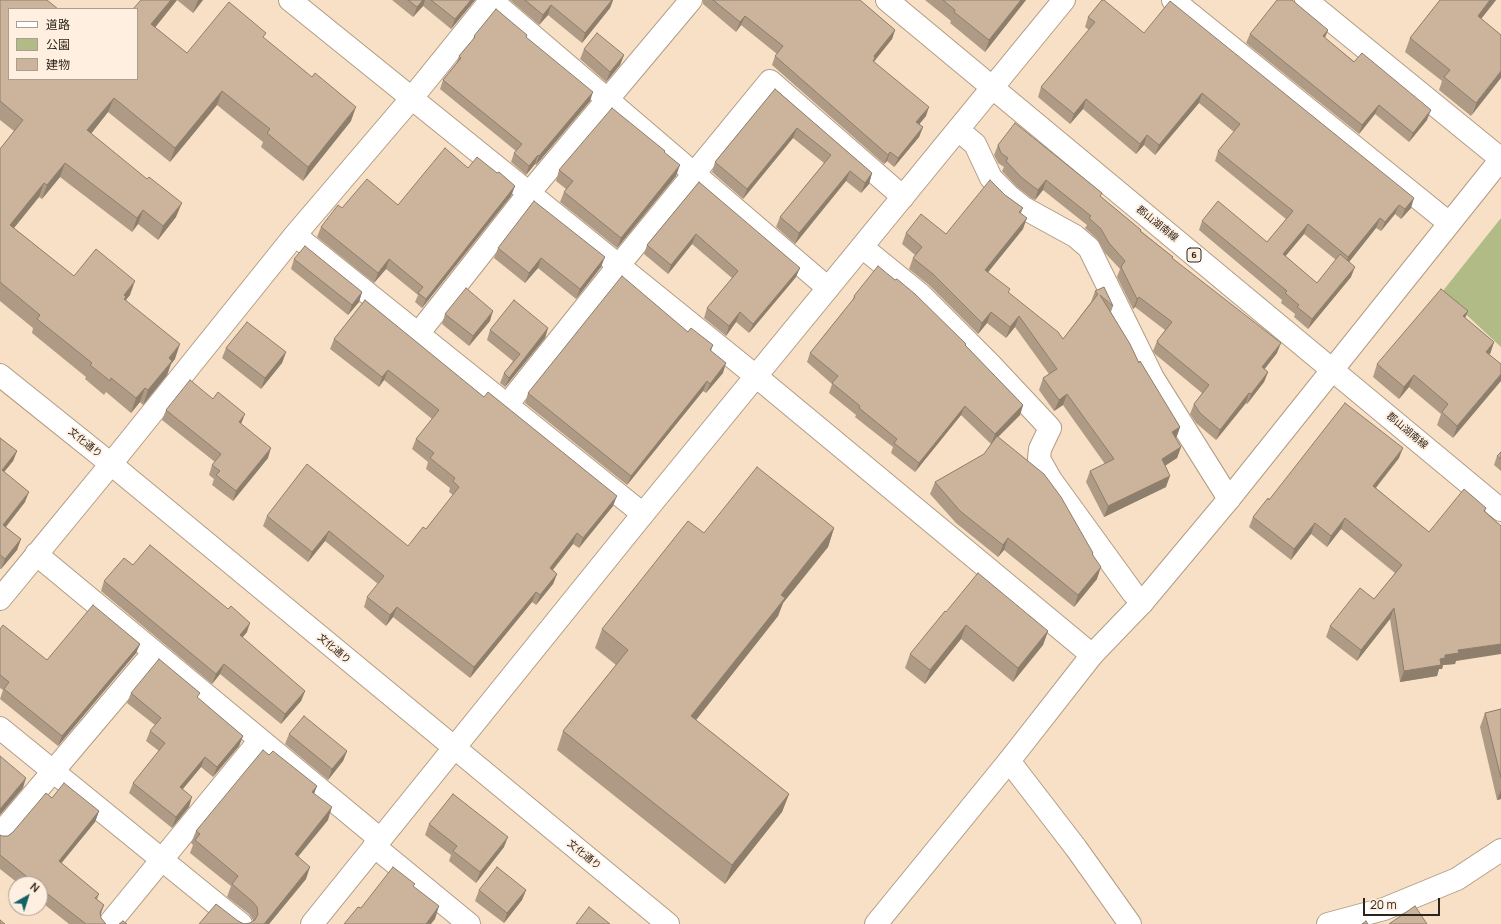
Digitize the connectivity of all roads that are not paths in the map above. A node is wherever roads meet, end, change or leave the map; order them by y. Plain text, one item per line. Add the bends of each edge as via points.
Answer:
1 (290, 0) edge
2 (491, 0) edge
3 (691, 0) edge
4 (887, 0) edge
5 (1064, 0) edge
6 (1173, 0) edge
7 (1306, 0) edge
8 (992, 88) junction
9 (411, 99) junction
10 (607, 100) junction
11 (958, 130) junction
12 (1501, 159) edge
13 (694, 173) junction
14 (529, 193) junction
15 (903, 197) junction
16 (1449, 223) junction
17 (295, 235) junction
18 (862, 247) junction
19 (619, 265) junction
20 (828, 288) junction
21 (418, 334) junction
22 (1332, 368) junction
23 (0, 374) edge
24 (757, 377) junction
25 (507, 405) junction
26 (111, 464) junction
27 (1229, 499) junction
28 (1501, 510) edge
29 (643, 514) junction
30 (36, 554) junction
31 (0, 599) edge
32 (1142, 603) junction
33 (154, 652) junction
34 (1092, 656) junction
35 (0, 728) edge
36 (260, 740) junction
37 (454, 748) junction
38 (1009, 761) junction
39 (53, 771) junction
40 (0, 834) edge
41 (377, 843) junction
42 (1501, 850) edge
43 (162, 859) junction
44 (109, 924) edge
45 (241, 924) edge
46 (312, 924) edge
47 (469, 924) edge
48 (668, 924) edge
49 (876, 924) edge
50 (1130, 924) edge
51 (1328, 924) edge

1 - 9 street
2 - 9 street
2 - 10 street
3 - 10 street
4 - 8 street, 郡山湖南線 / 6
5 - 8 street
6 - 16 street
7 - 12 street
8 - 11 street
8 - 22 street, 郡山湖南線 / 6
9 - 14 street
9 - 17 street
10 - 13 street
10 - 14 street
11 - 15 street
11 - 27 street via 975,144 991,178 1009,196 1024,208 1075,236 1089,248 1154,378
12 - 16 street
13 - 15 street via 770,81
13 - 19 street
13 - 20 street
14 - 19 street
14 - 21 street
15 - 18 street
16 - 22 street
17 - 21 street
17 - 26 street
18 - 20 street
18 - 32 street via 920,294 1050,428 1040,449 1039,459 1055,486
19 - 24 street
19 - 25 street
20 - 24 street
21 - 25 street
22 - 27 street
22 - 28 street, 郡山湖南線 / 6
23 - 26 street, 文化通り
24 - 29 street
24 - 34 street
25 - 29 street
26 - 30 street
26 - 37 street, 文化通り
27 - 32 street
29 - 37 street
30 - 31 street
30 - 33 street
32 - 34 street
33 - 36 street
33 - 39 street
34 - 38 street
35 - 39 street
36 - 41 street
36 - 43 street
37 - 41 street
37 - 48 street, 文化通り
38 - 49 street
38 - 50 street
39 - 40 street
39 - 43 street
41 - 46 street
41 - 47 street
42 - 51 street via 1457,879 1384,909
43 - 44 street
43 - 45 street

